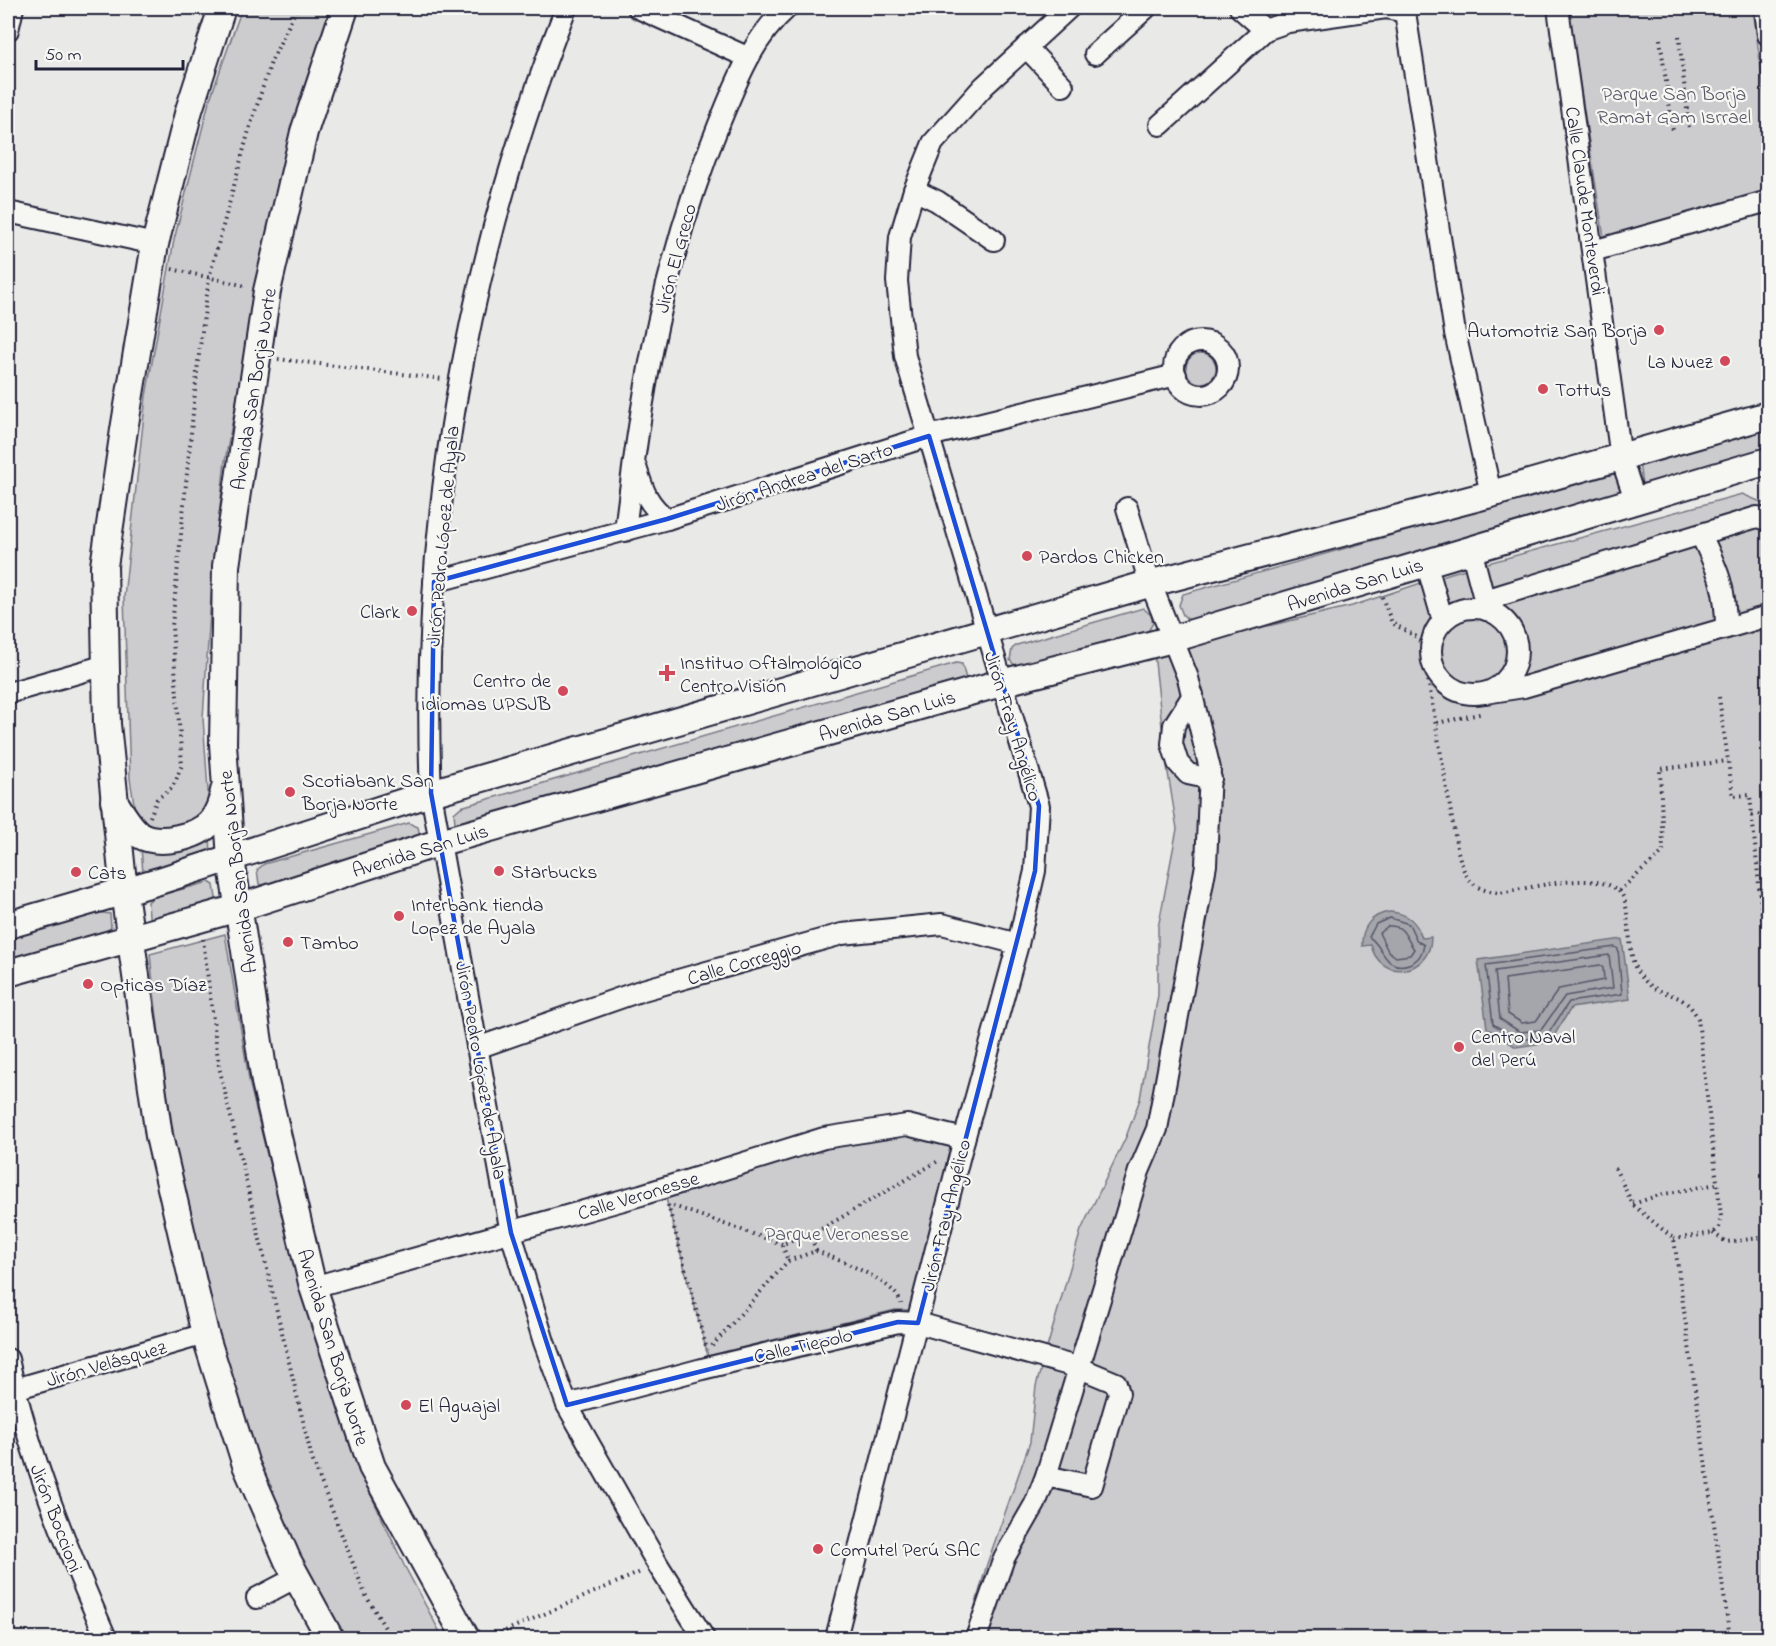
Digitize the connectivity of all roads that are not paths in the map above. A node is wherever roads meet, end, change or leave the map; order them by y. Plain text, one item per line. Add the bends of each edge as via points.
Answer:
1 (13, 8) edge
2 (222, 8) edge
3 (345, 8) edge
4 (566, 8) edge
5 (638, 8) edge
6 (787, 8) edge
7 (1069, 8) edge
8 (1146, 8) edge
9 (1240, 8) edge
10 (1558, 8) edge
11 (1765, 8) edge
12 (8, 30) edge
13 (1265, 30) junction
14 (1768, 35) edge
15 (1026, 48) junction
16 (1095, 54) dead end
17 (747, 57) junction
18 (1063, 86) dead end
19 (1160, 125) dead end
20 (914, 190) junction
21 (1768, 201) edge
22 (8, 212) edge
23 (994, 240) dead end
24 (1593, 251) junction
25 (153, 254) junction
26 (1176, 375) dead end
27 (1768, 415) edge
28 (929, 436) junction
29 (1621, 458) junction
30 (634, 459) junction
31 (1766, 465) edge
32 (1491, 494) junction
33 (1635, 499) junction
34 (1127, 508) dead end
35 (667, 519) junction
36 (1768, 520) edge
37 (625, 531) junction
38 (1701, 535) junction
39 (1471, 549) junction
40 (1426, 562) junction
41 (434, 582) junction
42 (1152, 584) junction
43 (1487, 610) junction
44 (1768, 615) edge
45 (1443, 621) junction
46 (1726, 628) junction
47 (986, 632) junction
48 (1174, 638) junction
49 (106, 665) junction
50 (1001, 683) junction
51 (8, 693) edge
52 (1485, 693) junction
53 (1192, 695) junction
54 (1211, 779) junction
55 (226, 785) junction
56 (432, 793) junction
57 (114, 801) junction
58 (441, 842) junction
59 (231, 859) junction
60 (124, 892) junction
61 (238, 908) junction
62 (8, 925) edge
63 (132, 939) junction
64 (1018, 944) junction
65 (8, 973) edge
66 (477, 1048) junction
67 (963, 1143) junction
68 (511, 1233) junction
69 (313, 1287) junction
70 (918, 1323) junction
71 (205, 1334) junction
72 (8, 1359) edge
73 (1080, 1368) junction
74 (11, 1390) edge
75 (567, 1405) junction
76 (1046, 1476) junction
77 (297, 1577) junction
78 (257, 1598) dead end
79 (106, 1638) edge
80 (330, 1638) edge
81 (466, 1638) edge
82 (704, 1638) edge
83 (836, 1638) edge
84 (976, 1638) edge

1 - 12 street
2 - 25 main road via 189,110
3 - 55 main road, Avenida San Borja Norte via 304,132 256,356 226,566
4 - 41 street, Jirón Pedro López de Ayala via 540,72 483,259 451,431
5 - 17 street
6 - 17 street, Jirón El Greco
7 - 15 street, Jirón Fray Angélico
8 - 16 street
9 - 13 street
10 - 24 street, Calle Claude Monteverdi
11 - 14 street
13 - 19 street
13 - 32 street via 1288,22 1386,8 1405,12 1455,333
15 - 18 street
15 - 20 street, Jirón Fray Angélico via 984,86 933,143
17 - 30 street, Jirón El Greco via 684,215 651,349
20 - 23 street
20 - 28 street, Jirón Fray Angélico via 900,237 897,282 905,356
21 - 24 street
22 - 25 street
24 - 29 street, Calle Claude Monteverdi
25 - 49 main road via 104,566
26 - 28 street, Jirón Andrea del Sarto
27 - 29 main road
28 - 35 street, Jirón Andrea del Sarto
28 - 47 street, Jirón Fray Angélico
29 - 32 main road
29 - 33 street, Calle Claude Monteverdi
30 - 35 street via 645,498
30 - 37 street, Jirón El Greco
31 - 33 main road, Avenida San Luis
32 - 42 main road
33 - 39 main road, Avenida San Luis
34 - 42 street
35 - 37 street, Jirón Andrea del Sarto
36 - 38 street via 1757,517
37 - 41 street, Jirón Andrea del Sarto
38 - 43 street via 1498,596
38 - 46 street via 1721,578 1726,597
39 - 40 main road, Avenida San Luis
39 - 43 street
40 - 45 street
40 - 48 main road, Avenida San Luis
41 - 56 street, Jirón Pedro López de Ayala via 429,733
42 - 47 main road
42 - 48 street
43 - 45 street via 1464,609
43 - 52 street via 1508,626 1517,652 1507,678
44 - 46 street
45 - 52 street via 1435,632 1429,661 1445,684 1457,691
46 - 52 street via 1524,687
47 - 50 street, Jirón Fray Angélico
47 - 56 main road
48 - 50 main road, Avenida San Luis
48 - 53 street
49 - 51 street
49 - 57 main road
50 - 58 main road, Avenida San Luis
50 - 64 street, Jirón Fray Angélico via 1040,806 1035,871
53 - 54 street
53 - 54 street via 1174,724 1172,744 1188,774
54 - 73 street via 1206,865 1157,1129 1139,1171
55 - 57 main road via 212,821 196,832 174,838 152,839 139,834
55 - 59 main road, Avenida San Borja Norte
56 - 58 street, Jirón Pedro López de Ayala
56 - 59 main road
57 - 60 main road
58 - 61 main road, Avenida San Luis
58 - 66 street, Jirón Pedro López de Ayala
59 - 60 main road
59 - 61 main road, Avenida San Borja Norte
60 - 62 main road
60 - 63 main road
61 - 63 main road, Avenida San Luis
61 - 69 main road, Avenida San Borja Norte via 265,1082
63 - 65 main road, Avenida San Luis
63 - 71 main road via 159,1136
64 - 66 street, Calle Correggio via 942,924 842,934 643,990
64 - 67 street, Jirón Fray Angélico
66 - 68 street, Jirón Pedro López de Ayala
67 - 68 street, Calle Veronesse via 907,1125 824,1138
67 - 70 street, Jirón Fray Angélico
68 - 69 street, Calle Veronesse
68 - 75 street, Jirón Pedro López de Ayala
69 - 81 main road, Avenida San Borja Norte via 372,1467
70 - 73 street, Calle Tiepolo
70 - 75 street, Calle Tiepolo via 898,1322 705,1360
70 - 83 street, Jirón Fray Angélico
71 - 74 street, Jirón Velásquez
71 - 77 main road via 246,1465
72 - 74 street, Jirón Boccioni
73 - 76 street
73 - 76 street, Calle Tiepolo via 1116,1383 1119,1390 1092,1486
74 - 79 street, Jirón Boccioni via 75,1566
75 - 82 street, Jirón Pedro López de Ayala
76 - 84 street via 1004,1558
77 - 78 street
77 - 80 main road

